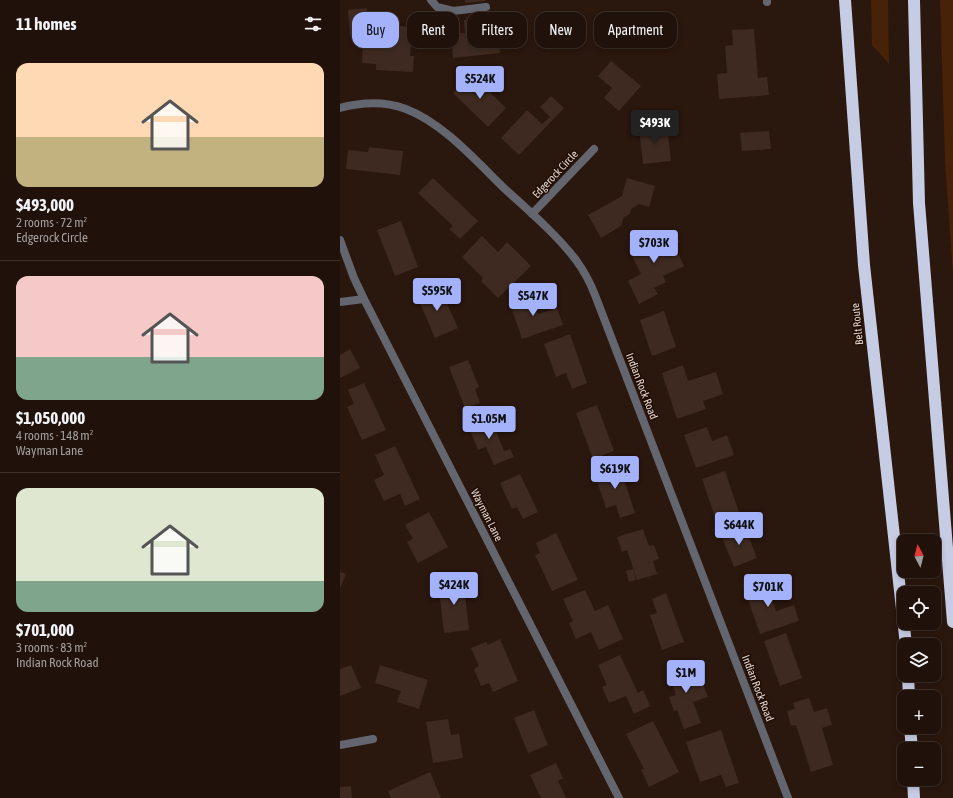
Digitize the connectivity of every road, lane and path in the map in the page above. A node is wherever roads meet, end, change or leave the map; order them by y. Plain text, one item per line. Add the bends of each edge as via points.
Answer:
1 (431, 0) edge
2 (845, 0) edge
3 (914, 0) edge
4 (486, 7) dead end
5 (340, 108) edge
6 (594, 149) dead end
7 (532, 214) junction
8 (340, 240) edge
9 (364, 299) junction
10 (340, 302) edge
11 (953, 622) edge
12 (905, 638) edge
13 (373, 740) dead end
14 (340, 745) edge
15 (913, 786) edge
16 (619, 798) edge
17 (788, 798) edge
18 (914, 798) edge

1 - 4 street via 437,7 453,11
2 - 12 highway, Belt Route via 864,265
3 - 11 highway via 919,203
5 - 7 street, Indian Rock Road via 379,103 418,114 449,136
6 - 7 street, Edgerock Circle
7 - 17 street, Indian Rock Road via 564,246 584,272 596,294
8 - 9 street, Wayman Lane
9 - 10 street
9 - 16 street, Wayman Lane
13 - 14 street
15 - 18 highway

